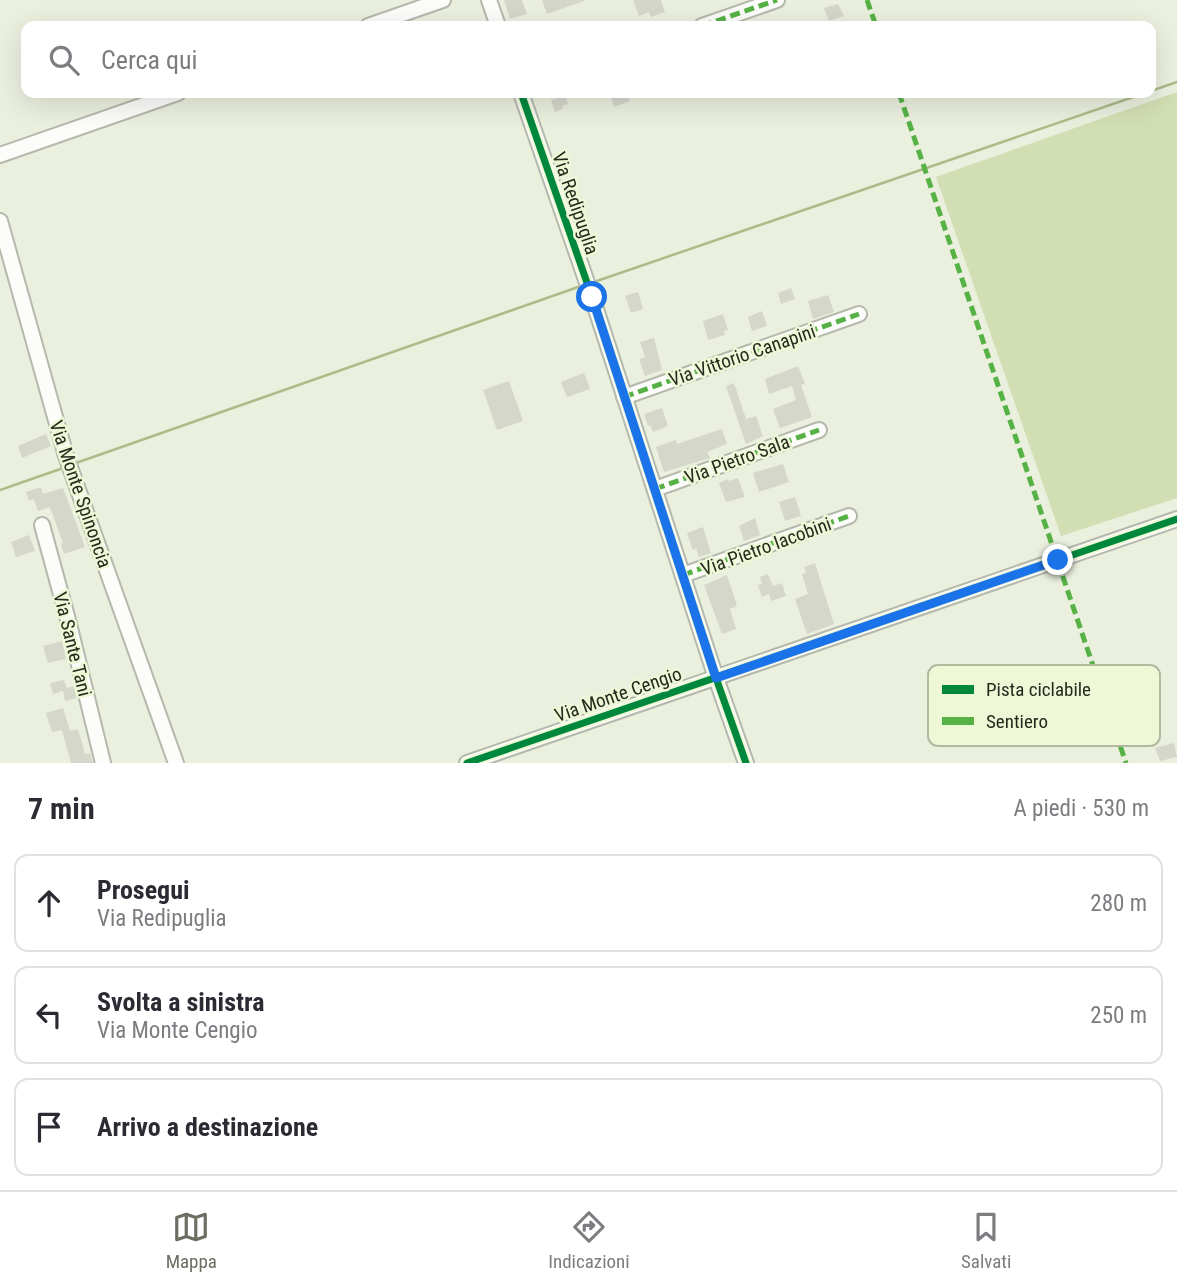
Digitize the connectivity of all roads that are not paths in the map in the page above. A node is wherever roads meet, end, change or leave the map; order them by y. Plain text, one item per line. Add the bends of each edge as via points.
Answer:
1 (443, 0) edge
2 (489, 0) edge
3 (777, 0) edge
4 (382, 21) edge
5 (496, 21) edge
6 (716, 21) edge
7 (164, 98) edge
8 (523, 98) edge
9 (0, 155) edge
10 (0, 221) edge
11 (859, 314) dead end
12 (624, 397) junction
13 (819, 430) dead end
14 (655, 489) junction
15 (849, 516) dead end
16 (1177, 519) edge
17 (42, 525) dead end
18 (682, 575) junction
19 (716, 678) junction
20 (103, 763) edge
21 (176, 763) edge
22 (467, 763) edge
23 (746, 763) edge

1 - 4 street
2 - 5 street
3 - 6 street
7 - 9 street
8 - 12 street, Via Redipuglia
10 - 21 street, Via Monte Spinoncia via 66,456
11 - 12 street, Via Vittorio Canapini
12 - 14 street, Via Redipuglia
13 - 14 street, Via Pietro Sala
14 - 18 street, Via Redipuglia
15 - 18 street, Via Pietro Iacobini
16 - 19 street, Via Monte Cengio
17 - 20 street, Via Sante Tani
18 - 19 street, Via Redipuglia
19 - 22 street, Via Monte Cengio
19 - 23 street, Via Redipuglia

